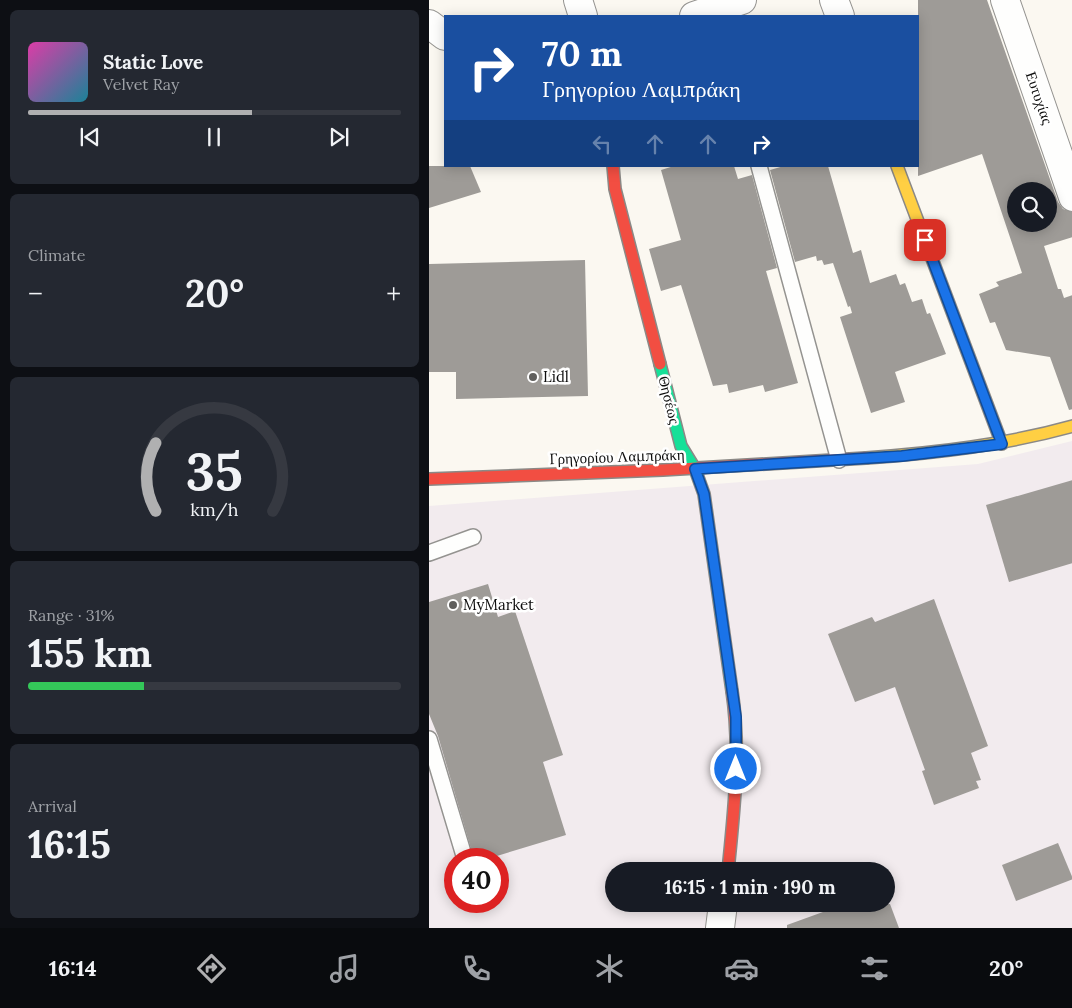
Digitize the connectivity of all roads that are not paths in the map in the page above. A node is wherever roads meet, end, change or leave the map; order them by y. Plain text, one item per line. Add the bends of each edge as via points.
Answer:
1 (578, 0) edge
2 (742, 0) edge
3 (834, 0) edge
4 (1005, 0) edge
5 (583, 15) edge
6 (697, 15) edge
7 (840, 15) edge
8 (429, 24) edge
9 (444, 35) edge
10 (613, 167) edge
11 (759, 167) edge
12 (897, 167) edge
13 (1072, 197) edge
14 (1072, 426) edge
15 (1002, 444) junction
16 (839, 460) junction
17 (695, 469) junction
18 (429, 478) edge
19 (473, 537) dead end
20 (429, 553) edge
21 (429, 739) edge
22 (462, 848) edge
23 (729, 862) edge
24 (722, 912) edge
25 (720, 928) edge

1 - 5 street
2 - 6 street
3 - 7 street
4 - 13 street, Ευτυχίας
8 - 9 street
10 - 17 street, Θησέως via 615,189 681,446
11 - 16 lane
12 - 15 street
14 - 15 street, Γρηγορίου Λαμπράκη
15 - 16 street, Γρηγορίου Λαμπράκη
16 - 17 street, Γρηγορίου Λαμπράκη
17 - 18 street, Γρηγορίου Λαμπράκη
17 - 23 street, Θησέως via 704,494 736,717 736,786
19 - 20 lane
21 - 22 lane
24 - 25 street

